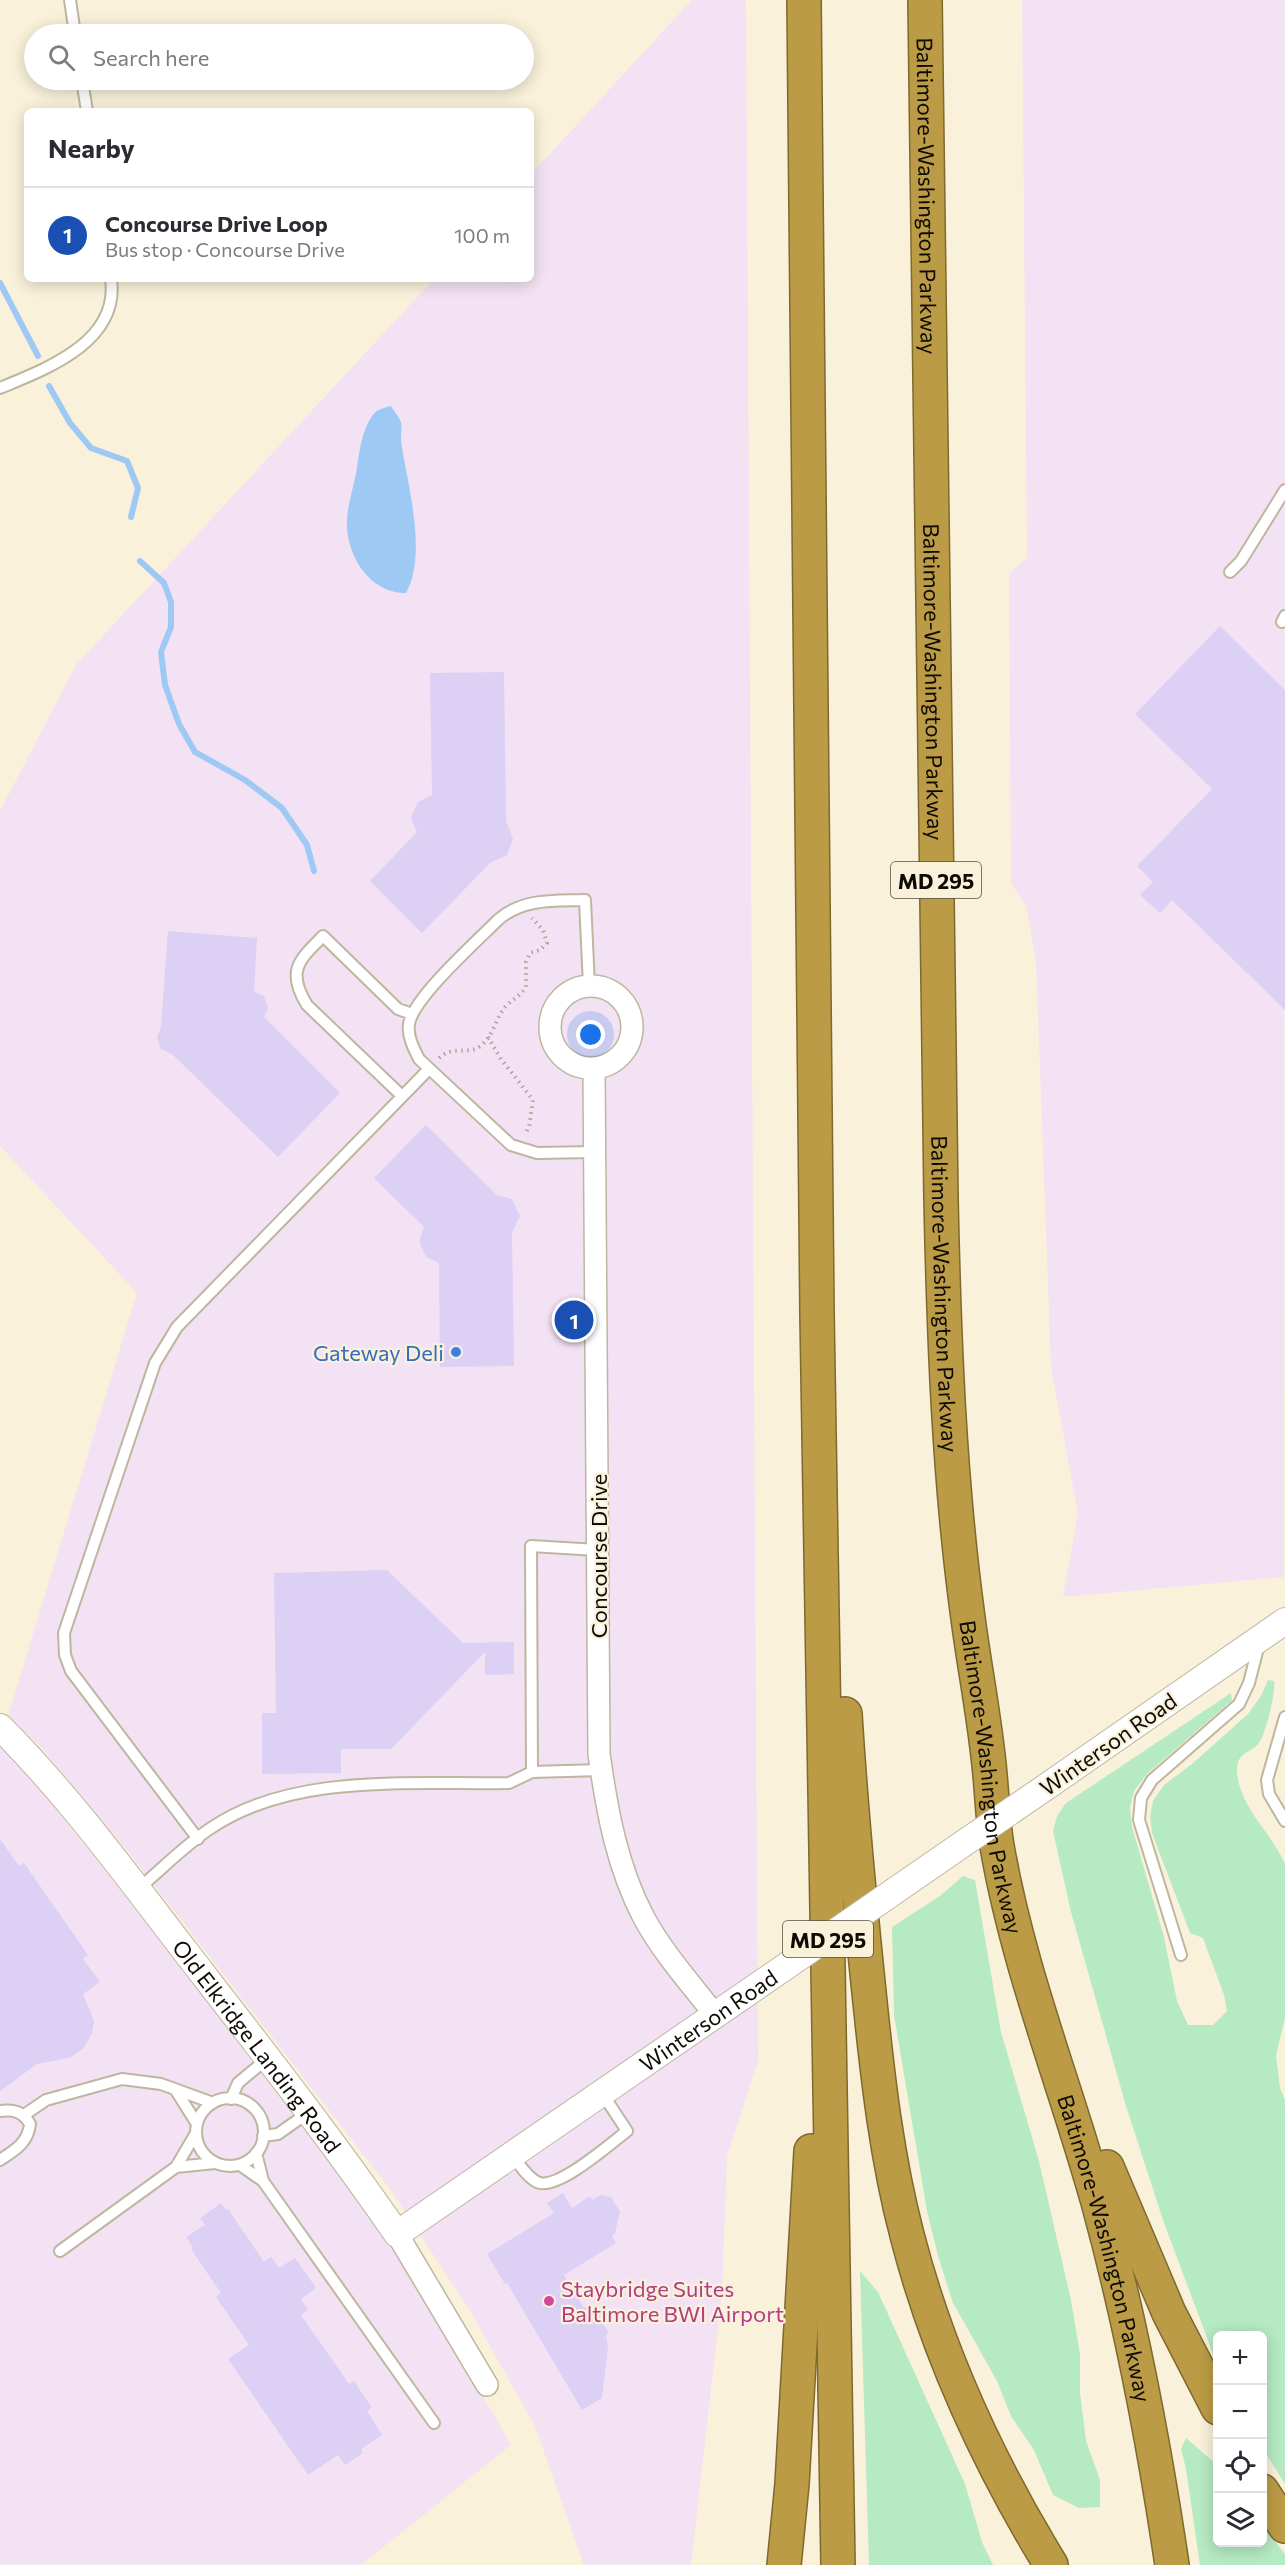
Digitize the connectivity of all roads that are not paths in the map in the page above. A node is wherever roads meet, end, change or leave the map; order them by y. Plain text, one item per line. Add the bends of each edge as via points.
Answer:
1 (70, 0) edge
2 (804, 0) edge
3 (925, 0) edge
4 (74, 24) edge
5 (84, 90) edge
6 (87, 108) edge
7 (111, 282) edge
8 (0, 388) edge
9 (1285, 490) edge
10 (1230, 572) dead end
11 (813, 922) junction
12 (589, 986) junction
13 (412, 1014) junction
14 (594, 1068) junction
15 (429, 1069) junction
16 (402, 1096) junction
17 (594, 1152) junction
18 (817, 1314) junction
19 (597, 1550) junction
20 (1285, 1621) edge
21 (1260, 1638) junction
22 (1285, 1717) edge
23 (0, 1727) edge
24 (989, 1757) junction
25 (602, 1770) junction
26 (532, 1772) junction
27 (1285, 1821) edge
28 (198, 1839) junction
29 (137, 1889) junction
30 (1181, 1955) dead end
31 (715, 2015) junction
32 (268, 2058) junction
33 (175, 2089) junction
34 (602, 2093) junction
35 (231, 2099) junction
36 (213, 2103) junction
37 (0, 2111) edge
38 (309, 2112) junction
39 (24, 2115) junction
40 (196, 2129) junction
41 (263, 2136) junction
42 (256, 2153) junction
43 (512, 2155) junction
44 (0, 2160) edge
45 (214, 2163) junction
46 (240, 2165) junction
47 (176, 2167) junction
48 (263, 2181) junction
49 (397, 2234) junction
50 (60, 2251) dead end
51 (488, 2385) dead end
52 (1213, 2398) edge
53 (434, 2422) dead end
54 (1264, 2493) edge
55 (1285, 2526) edge
56 (784, 2565) edge
57 (838, 2565) edge
58 (1051, 2565) edge
59 (1172, 2565) edge

1 - 4 lane
2 - 11 highway, MD 295
3 - 24 highway, Baltimore-Washington Parkway / MD 295 via 944,1349 968,1617
5 - 6 lane
7 - 8 lane via 113,295 88,340 71,356
9 - 10 lane via 1241,561
11 - 18 highway, MD 295
11 - 58 highway via 830,1021 835,1452 842,1667 855,1860 881,2100 906,2234 929,2310 986,2449
12 - 13 lane via 585,900 530,902 499,919
12 - 14 street via 615,993 627,1007 632,1025 629,1043 619,1058
12 - 14 street via 572,991 558,1003 551,1029 561,1055 576,1065
13 - 15 lane via 408,1026 411,1042
13 - 16 lane via 398,1008 323,936 299,960 295,977 307,1005
14 - 17 street, Concourse Drive
15 - 16 lane
15 - 17 lane via 511,1145 537,1153
16 - 28 lane via 177,1327 166,1343 155,1363 64,1634 71,1671
17 - 19 street, Concourse Drive
18 - 56 highway via 803,1440 812,2107
18 - 57 highway, MD 295
19 - 25 street, Concourse Drive
19 - 26 lane via 531,1546
20 - 21 street, Winterson Road
21 - 30 lane via 1249,1683 1239,1704 1152,1780 1141,1798 1139,1820
21 - 31 street, Winterson Road, bridge
22 - 27 lane via 1267,1780 1269,1794
23 - 29 street, Old Elkridge Landing Road via 67,1800
24 - 52 highway via 1039,1950 1116,2192 1169,2313
24 - 59 highway, Baltimore-Washington Parkway / MD 295 via 997,1845 1016,1932 1098,2201 1132,2337
25 - 26 lane
25 - 31 street, Concourse Drive via 608,1817 622,1867 644,1918
26 - 28 lane via 509,1783 312,1790 257,1803
28 - 29 lane
29 - 32 street, Old Elkridge Landing Road
31 - 34 street, Winterson Road
32 - 35 lane via 238,2083
32 - 38 street, Old Elkridge Landing Road
33 - 36 lane
33 - 39 lane via 122,2079 46,2100
33 - 40 lane
34 - 43 street, Winterson Road
34 - 43 lane via 627,2131 561,2180 548,2185 538,2182
35 - 36 lane
35 - 41 lane via 255,2110 261,2118
36 - 40 lane via 204,2111
37 - 39 lane
38 - 41 lane via 278,2134
38 - 49 street, Old Elkridge Landing Road
39 - 44 lane via 30,2124 29,2136
40 - 45 lane via 201,2151
40 - 47 lane
41 - 42 lane
42 - 46 lane
42 - 48 lane
43 - 49 street, Winterson Road
45 - 46 lane
45 - 47 lane
46 - 48 lane
47 - 50 lane
48 - 53 lane
49 - 51 street, Old Elkridge Landing Road
54 - 55 highway

